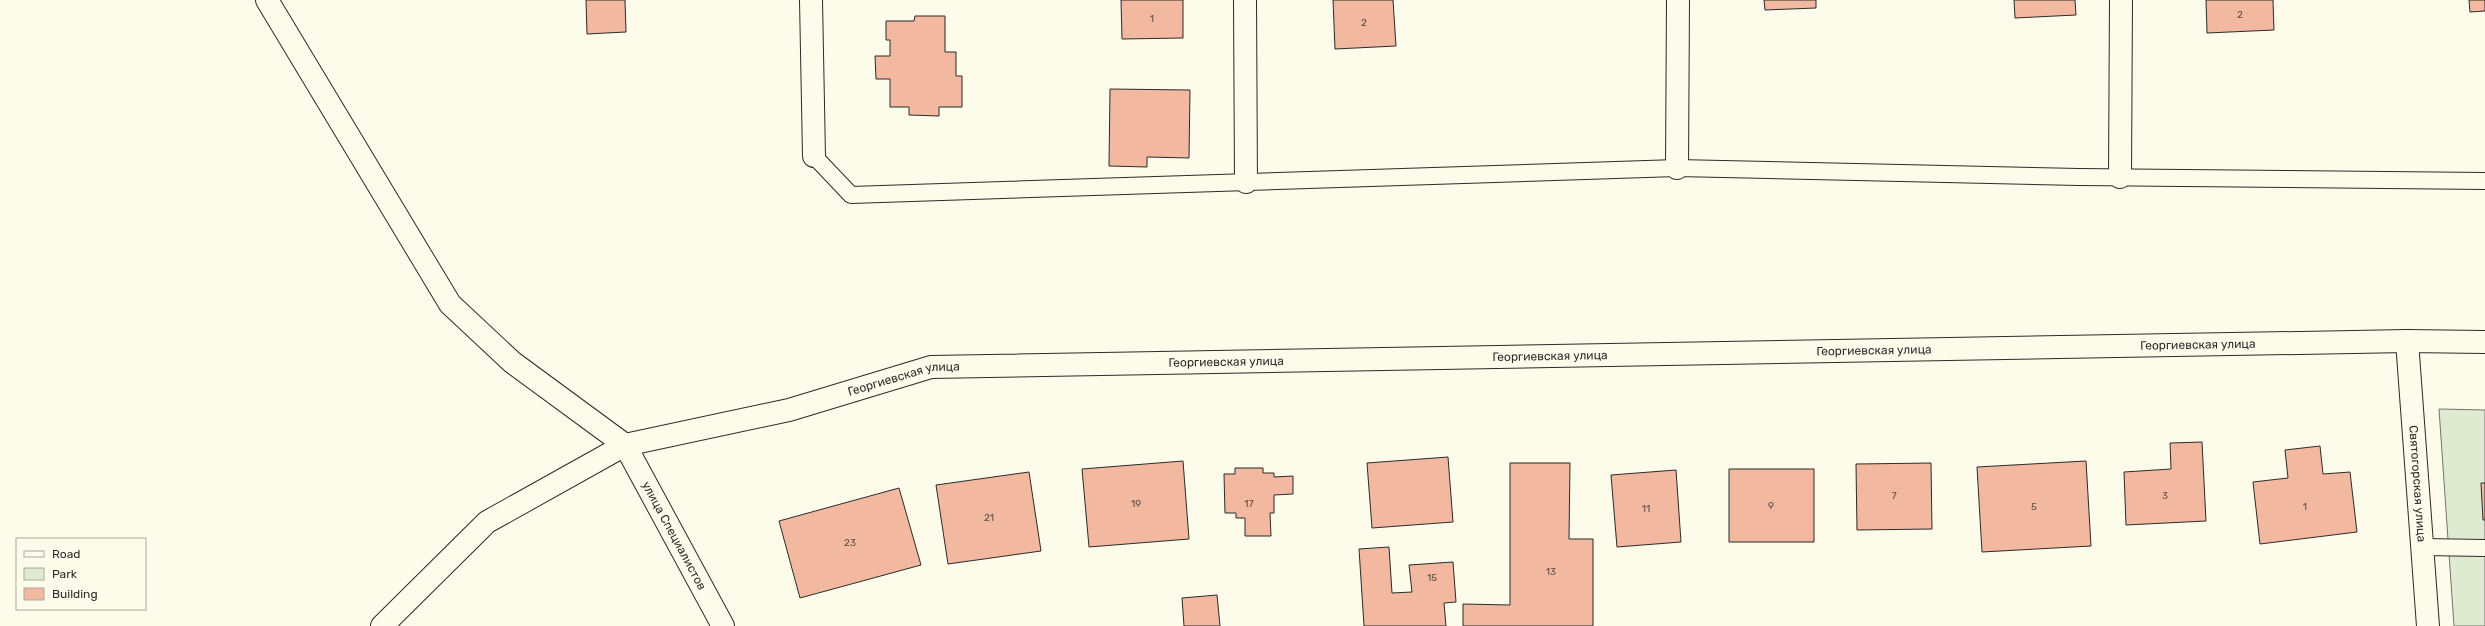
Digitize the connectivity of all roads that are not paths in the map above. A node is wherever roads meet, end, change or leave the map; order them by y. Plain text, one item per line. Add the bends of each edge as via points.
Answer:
1 (267, 0) edge
2 (811, 0) edge
3 (1245, 0) edge
4 (1678, 0) edge
5 (2121, 0) edge
6 (814, 156) joint
7 (1677, 168) junction
8 (2120, 177) junction
9 (2485, 181) edge
10 (1246, 182) junction
11 (2407, 341) junction
12 (2485, 342) edge
13 (625, 445) junction
14 (2422, 547) junction
15 (2485, 548) edge
16 (382, 626) edge
17 (723, 626) edge
18 (2428, 626) edge

1 - 13 street via 450,304 512,362
2 - 6 street
3 - 10 street
4 - 7 street
5 - 8 street
6 - 10 lane via 851,195
7 - 8 lane
7 - 10 lane
8 - 9 lane
11 - 12 street, Георгиевская улица
11 - 13 street, Георгиевская улица via 931,367 789,410
11 - 14 street, Святогорская улица
13 - 16 street, Георгиевская улица via 486,522
13 - 17 street, улица Специалистов
14 - 15 lane
14 - 18 street, Святогорская улица

